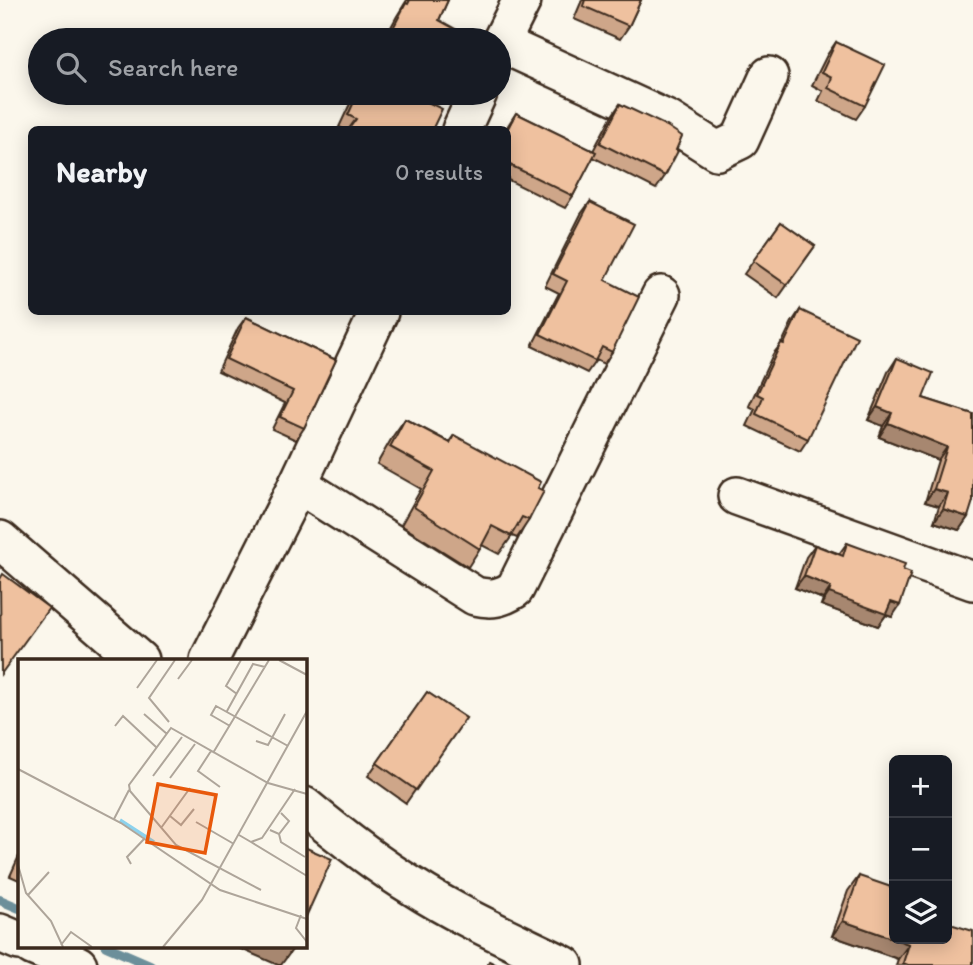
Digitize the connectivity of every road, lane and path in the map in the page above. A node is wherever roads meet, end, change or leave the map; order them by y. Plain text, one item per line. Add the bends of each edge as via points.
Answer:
1 (522, 0) edge
2 (507, 28) edge
3 (511, 49) edge
4 (769, 76) dead end
5 (472, 105) edge
6 (463, 126) edge
7 (661, 295) dead end
8 (378, 315) edge
9 (298, 484) junction
10 (737, 496) dead end
11 (0, 540) edge
12 (973, 581) edge
13 (138, 659) edge
14 (210, 659) edge
15 (306, 808) edge
16 (0, 933) edge
17 (18, 941) edge
18 (37, 948) edge
19 (78, 965) edge
20 (564, 965) edge

1 - 2 street
3 - 4 street via 668,120 717,151 740,140
5 - 6 street
7 - 9 street via 515,589 503,597 475,596
8 - 9 street
9 - 14 street
10 - 12 street
11 - 13 street
15 - 20 street via 412,886
16 - 17 street
18 - 19 street

